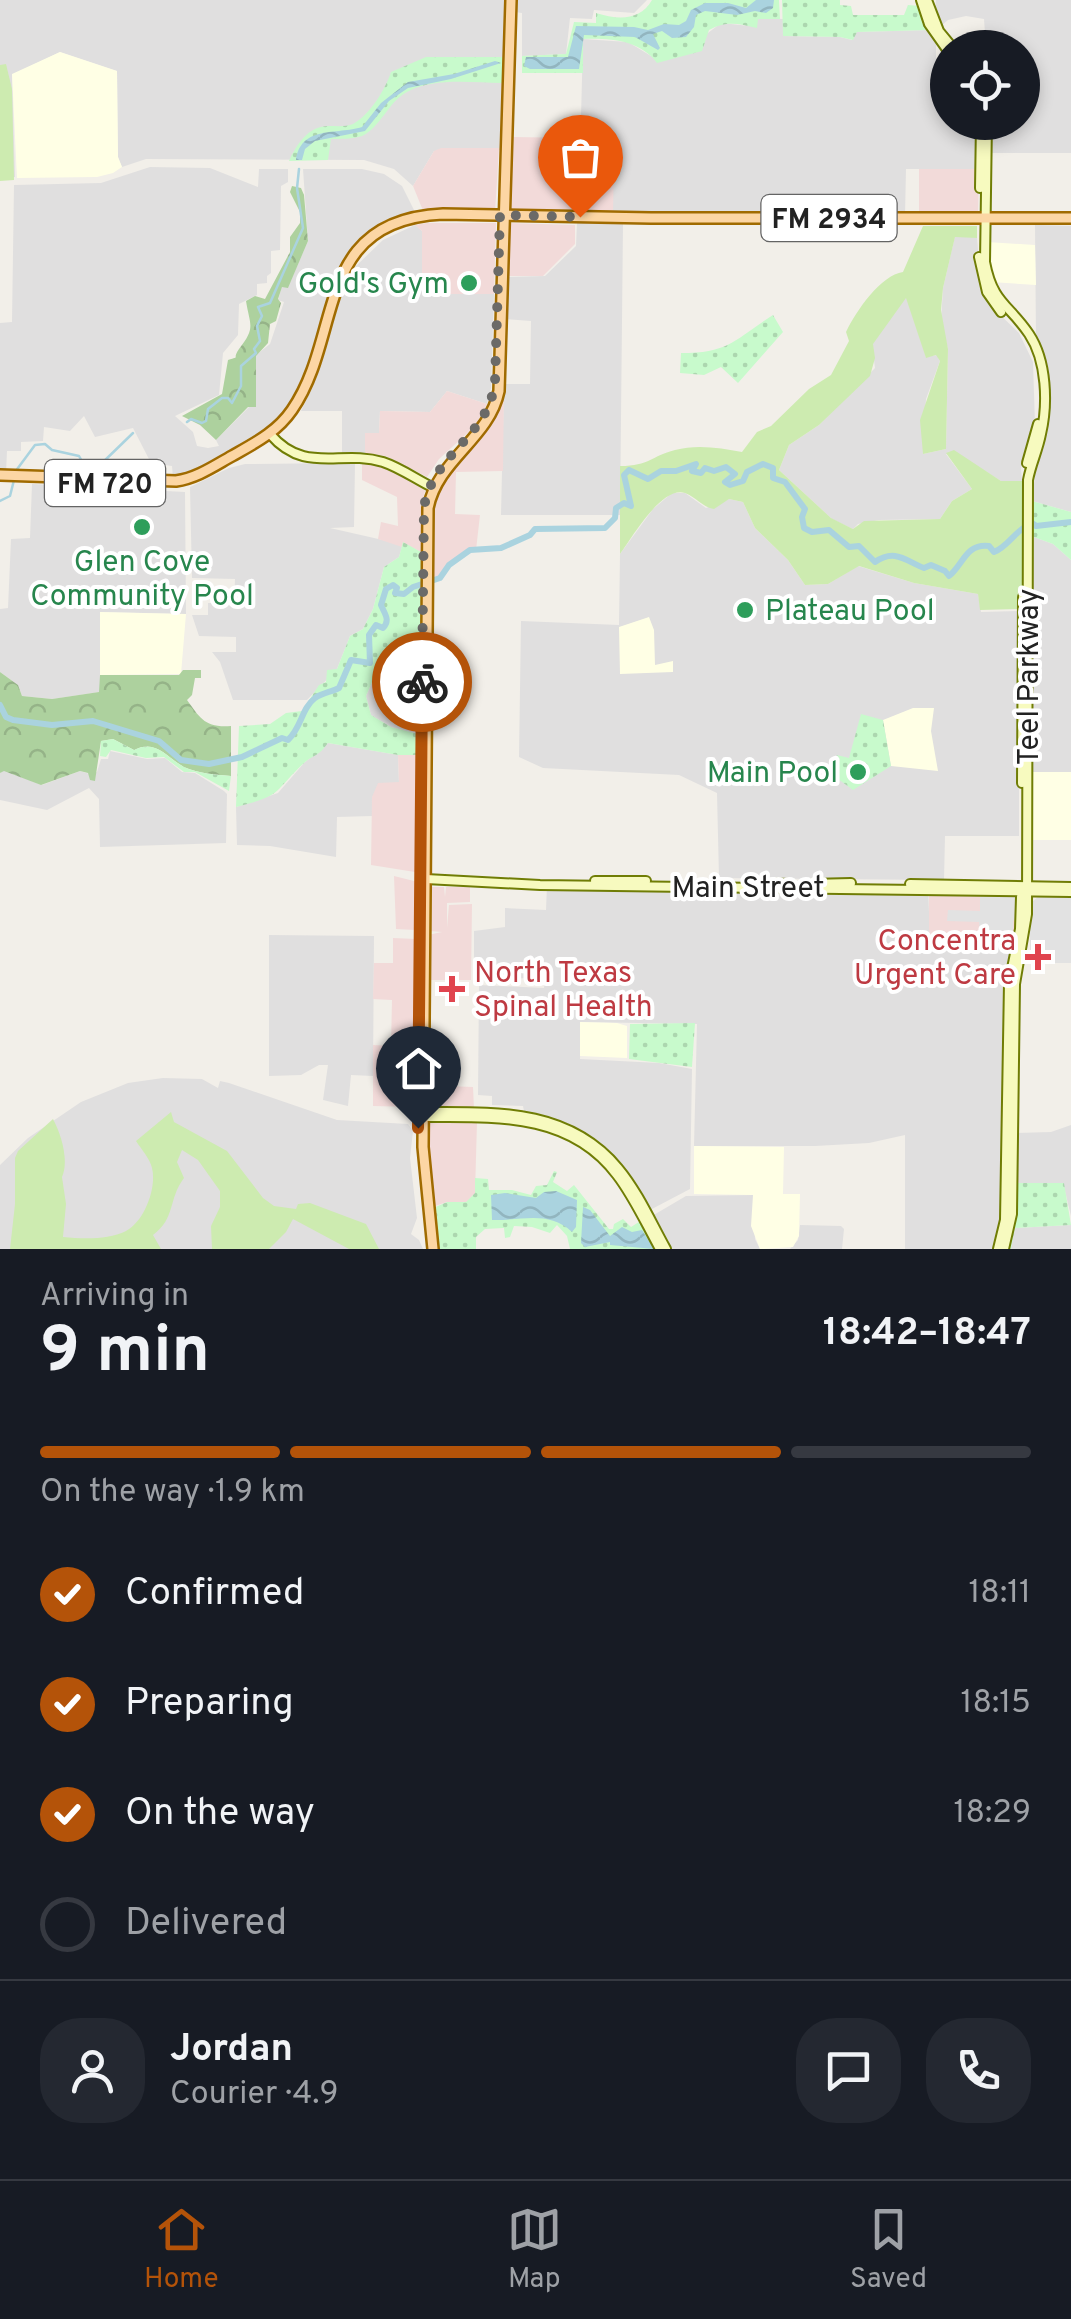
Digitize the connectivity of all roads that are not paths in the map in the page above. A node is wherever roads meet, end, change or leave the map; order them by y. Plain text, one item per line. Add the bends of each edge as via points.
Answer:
1 (508, 0) edge
2 (924, 0) edge
3 (939, 30) edge
4 (984, 140) edge
5 (502, 218) junction
6 (982, 220) junction
7 (1071, 220) edge
8 (272, 434) junction
9 (3, 477) edge
10 (432, 485) junction
11 (426, 593) junction
12 (426, 877) junction
13 (1024, 889) junction
14 (1066, 890) edge
15 (422, 1048) junction
16 (424, 1114) junction
17 (424, 1167) junction
18 (430, 1249) edge
19 (663, 1249) edge
20 (1001, 1249) edge

1 - 5 main road
2 - 3 main road
4 - 6 main road, Teel Parkway
5 - 6 main road, FM 2934
5 - 8 main road via 422,216 364,245 340,276 302,392
5 - 10 main road via 493,397 472,437 443,462
6 - 7 main road, FM 2934
6 - 13 main road, Teel Parkway via 987,285 995,306 1027,339 1038,374 1038,427 1026,467
8 - 9 main road, FM 720 via 176,481
8 - 10 main road via 289,451 312,459 391,462
10 - 11 main road
11 - 12 main road
11 - 15 main road
12 - 13 main road, Main Street
12 - 15 main road
13 - 14 main road, Main Street
13 - 20 main road, Teel Parkway via 1011,1028 1008,1221
15 - 16 main road
15 - 17 main road
16 - 17 main road
16 - 19 main road via 517,1119 577,1139 615,1172
17 - 18 main road

